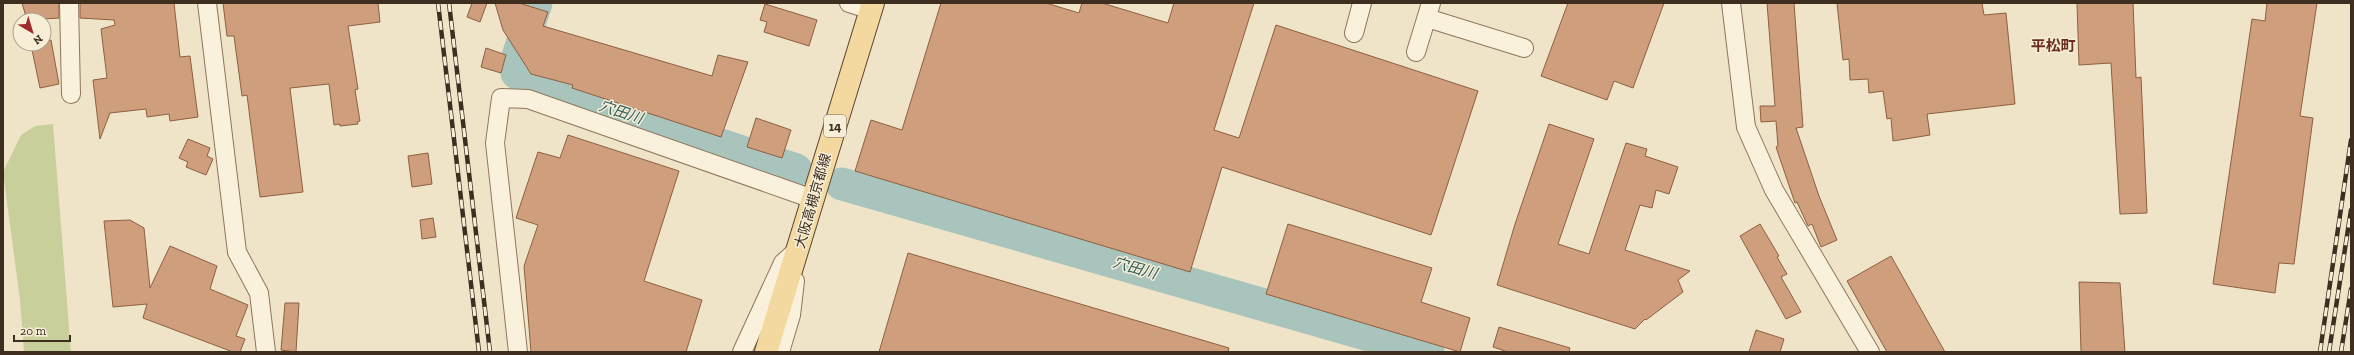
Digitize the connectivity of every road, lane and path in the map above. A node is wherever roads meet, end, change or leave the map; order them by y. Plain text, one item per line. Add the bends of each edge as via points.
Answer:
1 (69, 3) edge
2 (207, 3) edge
3 (849, 3) edge
4 (1362, 3) edge
5 (1731, 3) edge
6 (872, 6) edge
7 (1429, 11) edge
8 (1354, 33) dead end
9 (1524, 48) dead end
10 (1416, 52) dead end
11 (71, 94) dead end
12 (813, 199) junction
13 (798, 250) junction
14 (266, 352) edge
15 (518, 352) edge
16 (742, 352) edge
17 (766, 352) edge
18 (780, 352) edge
19 (1870, 352) edge

1 - 11 street
2 - 14 street via 237,252 259,293
3 - 6 street
4 - 8 street
5 - 19 street via 1746,127 1774,190
6 - 12 main road, 大阪高槻京都線 / 14
7 - 9 street
7 - 10 street
12 - 13 main road, 大阪高槻京都線 / 14
12 - 15 street via 528,99 501,98 495,143
13 - 16 street via 783,263
13 - 17 main road, 大阪高槻京都線 / 14
13 - 18 street via 791,315

